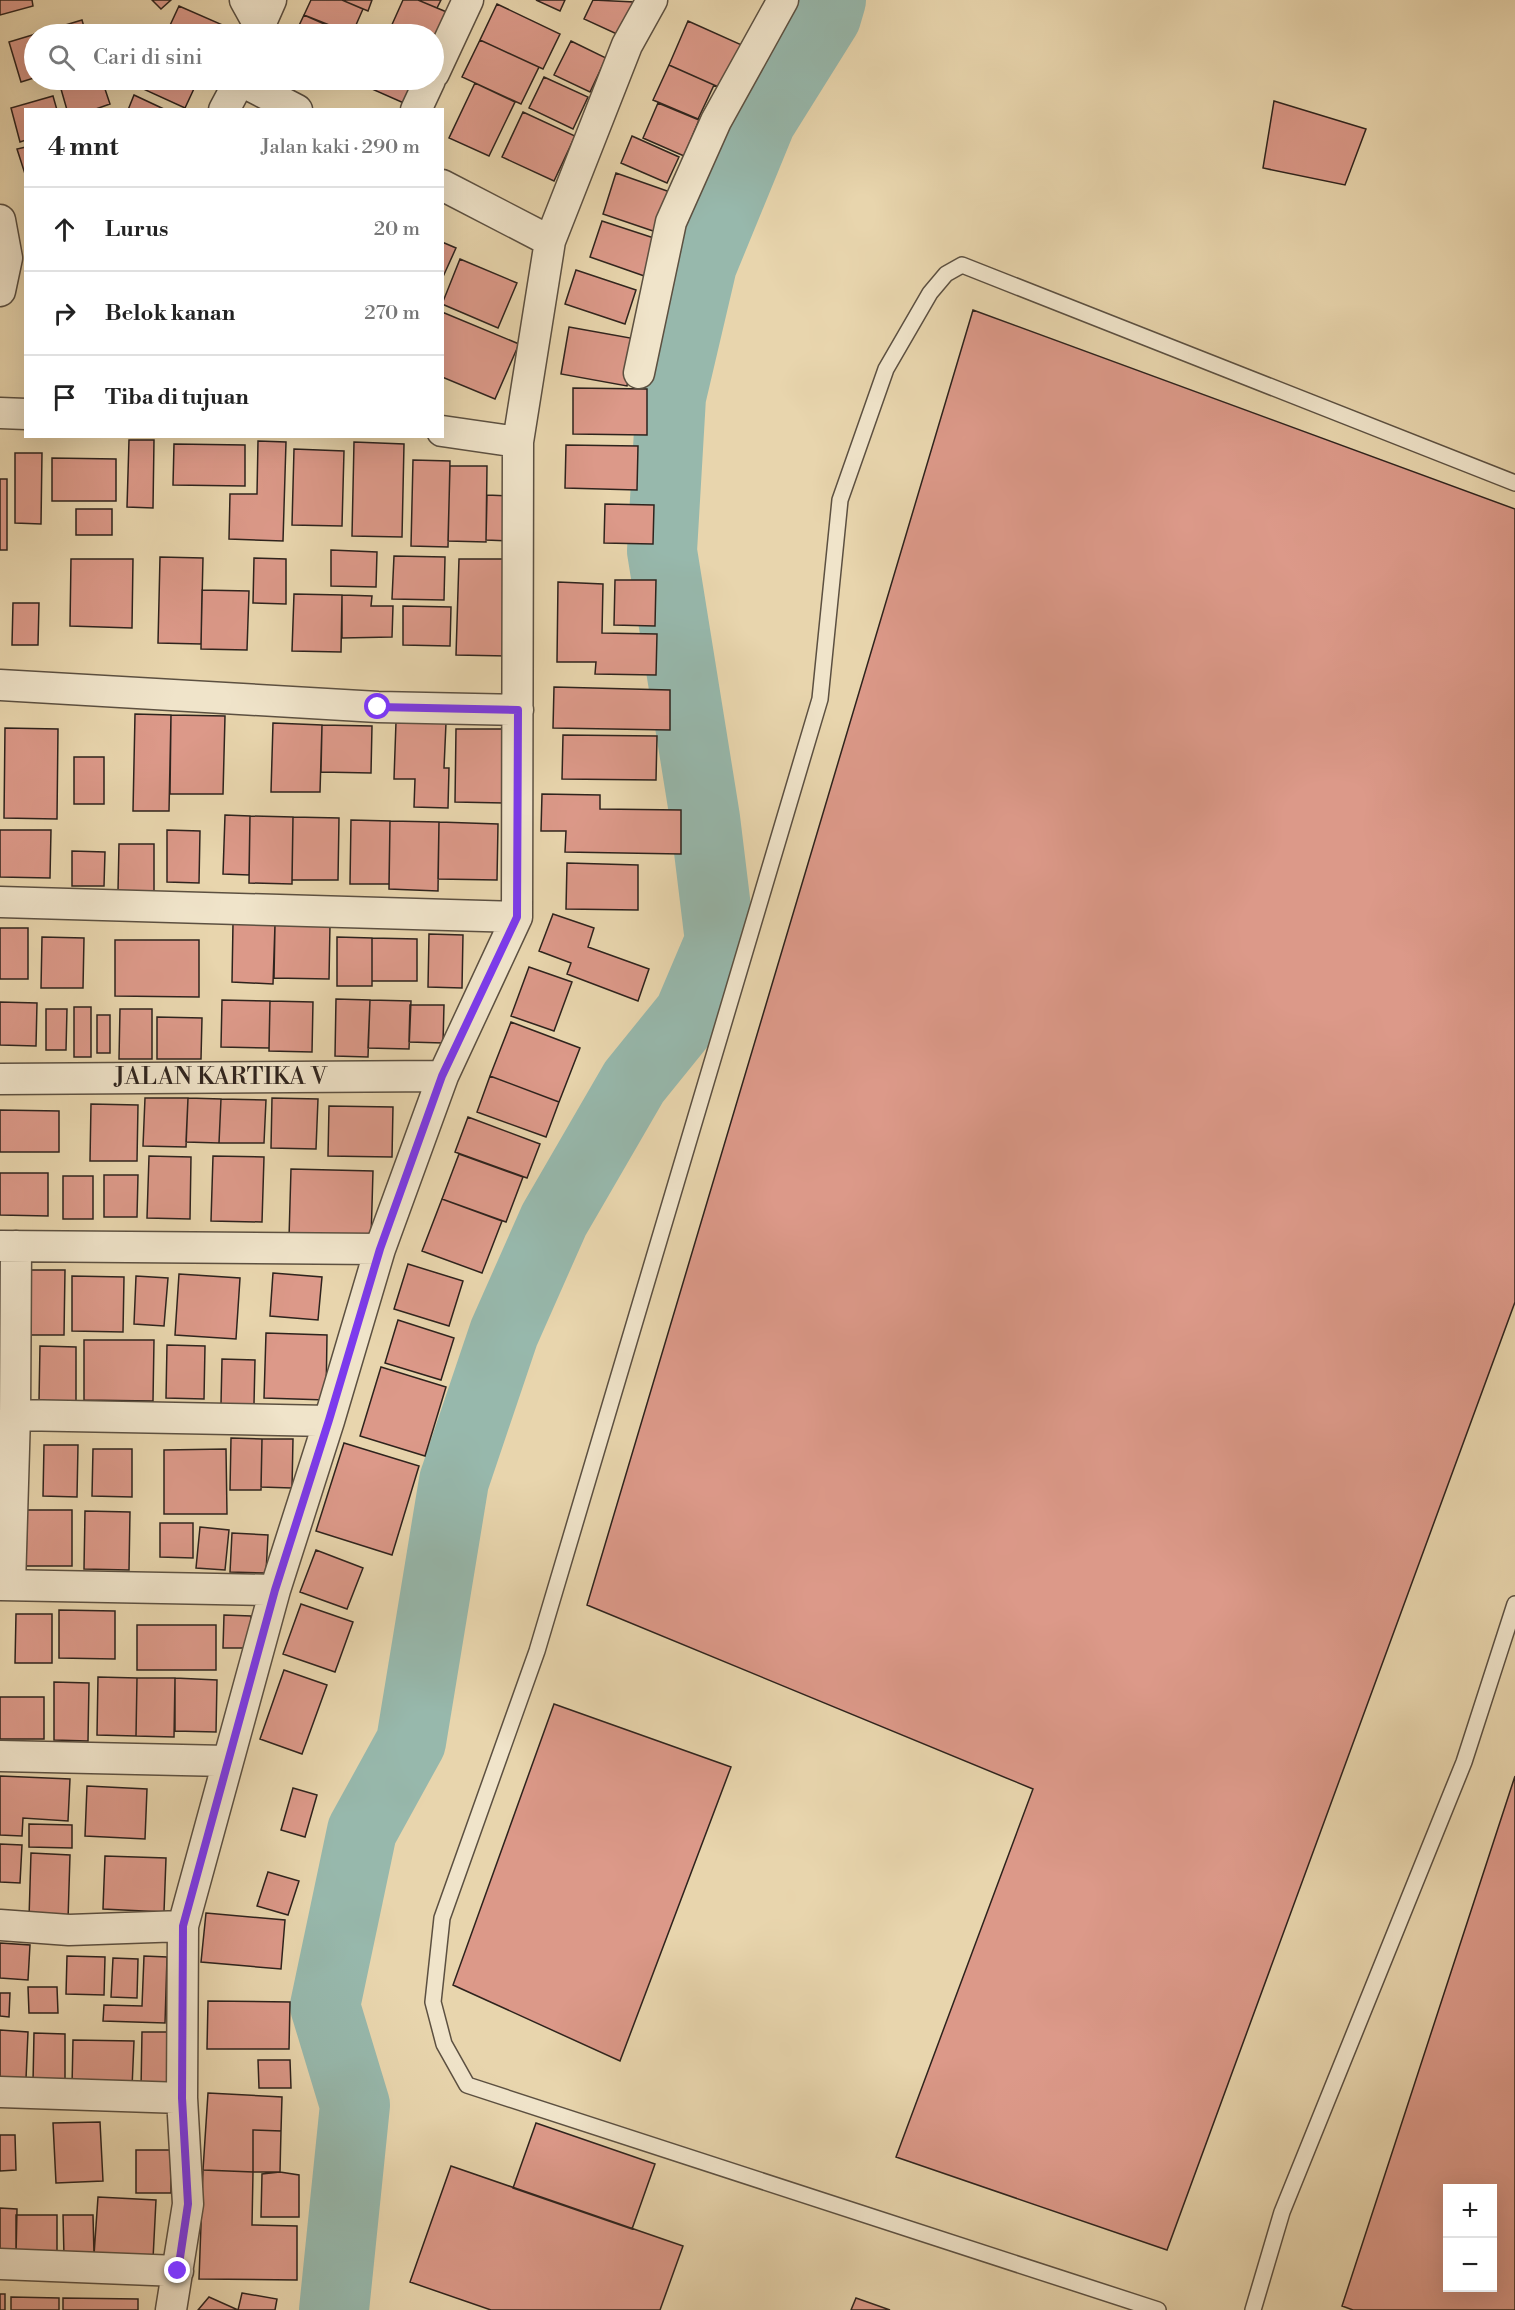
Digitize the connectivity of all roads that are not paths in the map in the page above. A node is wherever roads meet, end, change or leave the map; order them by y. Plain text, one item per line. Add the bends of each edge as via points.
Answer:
1 (245, 0) edge
2 (468, 0) edge
3 (652, 0) edge
4 (783, 0) edge
5 (262, 20) edge
6 (444, 52) edge
7 (235, 90) edge
8 (259, 90) edge
9 (425, 90) edge
10 (225, 108) edge
11 (293, 108) edge
12 (417, 108) edge
13 (444, 186) edge
14 (0, 220) edge
15 (550, 241) junction
16 (16, 260) edge
17 (0, 291) edge
18 (639, 373) dead end
19 (0, 413) edge
20 (24, 414) edge
21 (444, 431) edge
22 (518, 442) junction
23 (1515, 483) edge
24 (0, 685) edge
25 (518, 710) junction
26 (0, 902) edge
27 (517, 917) junction
28 (442, 1076) junction
29 (0, 1079) edge
30 (8, 1246) edge
31 (380, 1249) junction
32 (15, 1415) junction
33 (329, 1420) junction
34 (5, 1585) edge
35 (275, 1590) junction
36 (1515, 1604) edge
37 (0, 1756) edge
38 (227, 1761) junction
39 (0, 1925) edge
40 (183, 1926) junction
41 (0, 2092) edge
42 (182, 2098) junction
43 (0, 2264) edge
44 (178, 2271) junction
45 (171, 2310) edge
46 (1158, 2310) edge
47 (1252, 2310) edge

1 - 5 street
2 - 6 street
3 - 15 street via 627,45
4 - 18 street via 716,121 671,222
7 - 10 street
8 - 11 street
9 - 12 street
13 - 15 street
14 - 16 street
15 - 22 street
16 - 17 street
19 - 20 street
21 - 22 street
22 - 25 street
23 - 46 lane via 962,265 946,274 930,293 886,369 840,500 820,699 537,1651 442,1918 433,2002 444,2044 467,2085
24 - 25 street via 378,707
25 - 27 street
26 - 27 street
27 - 28 street
28 - 29 street, JALAN KARTIKA V
28 - 31 street
30 - 31 street
30 - 32 street
31 - 33 street
32 - 33 street
32 - 34 street
33 - 35 street
34 - 35 street
35 - 38 street
36 - 47 lane via 1464,1762 1282,2212
37 - 38 street
38 - 40 street
39 - 40 street via 69,1930
40 - 42 street
41 - 42 street
42 - 44 street via 188,2204
43 - 44 street
44 - 45 street

